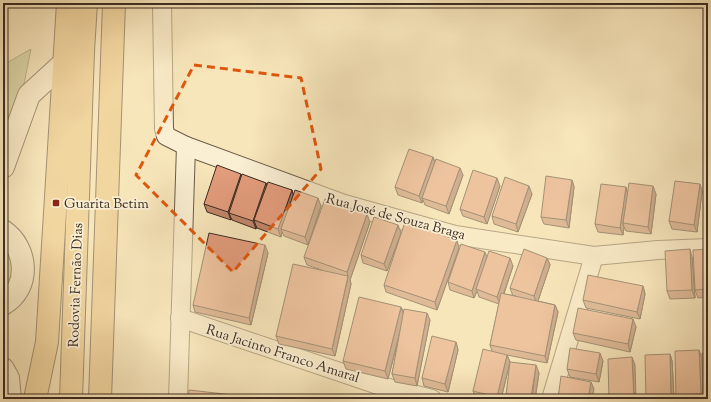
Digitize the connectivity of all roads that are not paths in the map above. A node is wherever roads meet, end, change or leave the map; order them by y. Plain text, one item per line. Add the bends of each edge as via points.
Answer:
1 (68, 3) edge
2 (86, 3) edge
3 (114, 3) edge
4 (162, 3) edge
5 (64, 63) junction
6 (186, 146) junction
7 (3, 167) edge
8 (3, 231) edge
9 (708, 248) edge
10 (594, 256) junction
11 (3, 304) edge
12 (180, 318) junction
13 (3, 369) edge
14 (380, 392) edge
15 (101, 397) edge
16 (10, 399) edge
17 (35, 399) edge
18 (71, 399) edge
19 (178, 399) edge
20 (432, 399) edge
21 (551, 399) edge

1 - 5 main road
2 - 18 main road, Rodovia Fernão Dias
3 - 15 main road, Rodovia Fernão Dias
4 - 6 street, Rua José de Souza Braga via 164,128 166,136
5 - 7 main road via 29,95
5 - 17 main road via 47,342
6 - 10 street, Rua José de Souza Braga via 344,204 455,235
6 - 12 street
8 - 11 main road via 19,248 23,262 22,277 17,291
9 - 10 street, Rua José de Souza Braga
10 - 21 street
12 - 14 street, Rua Jacinto Franco Amaral
12 - 19 street
13 - 16 main road via 8,378
14 - 20 street, Rua Jacinto Franco Amaral

